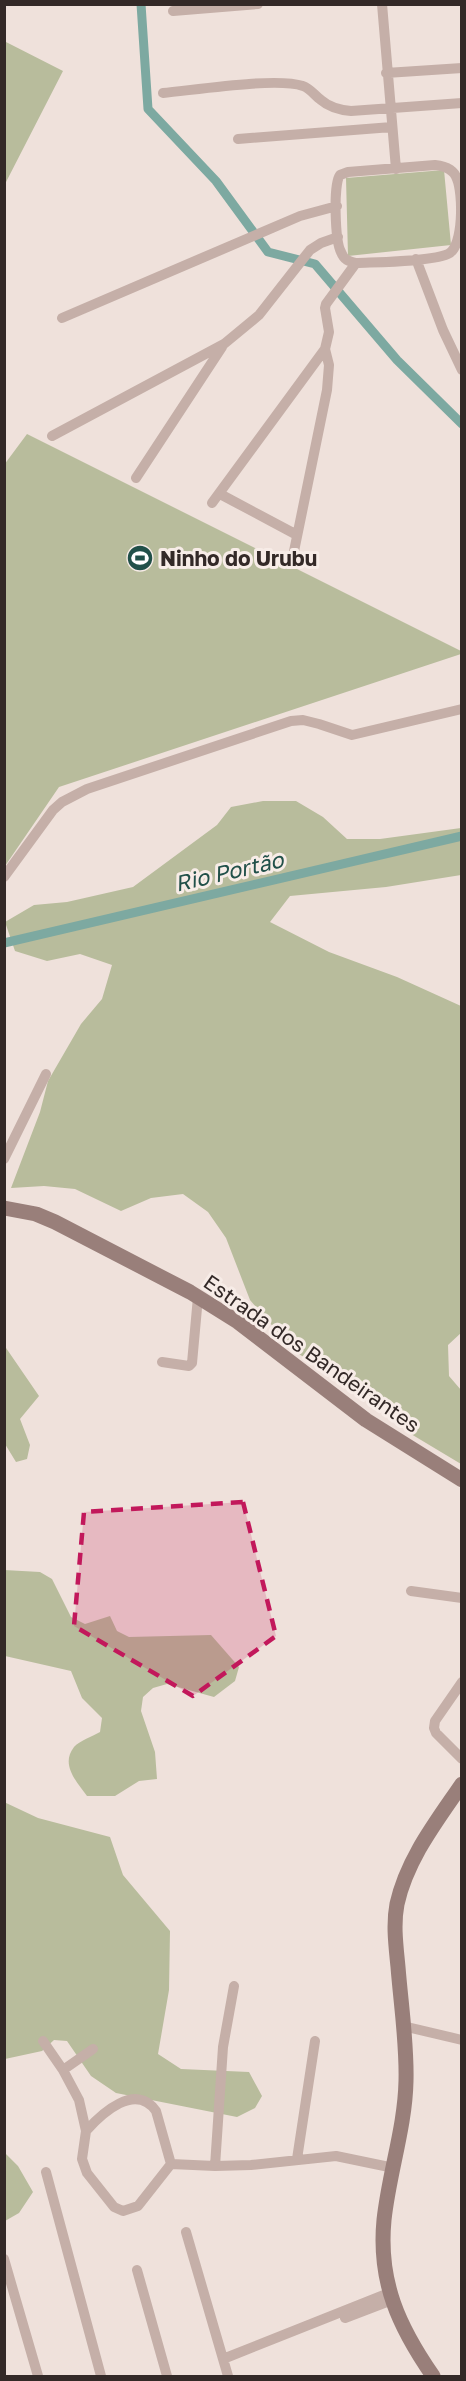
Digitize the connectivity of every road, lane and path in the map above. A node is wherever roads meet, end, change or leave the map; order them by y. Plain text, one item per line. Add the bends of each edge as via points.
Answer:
1 (258, 4) edge
2 (382, 4) edge
3 (173, 10) dead end
4 (462, 68) edge
5 (386, 73) junction
6 (163, 93) dead end
7 (462, 103) edge
8 (390, 108) junction
9 (392, 128) junction
10 (238, 139) dead end
11 (396, 169) junction
12 (336, 206) junction
13 (338, 237) junction
14 (459, 245) edge
15 (416, 259) junction
16 (356, 263) junction
17 (62, 318) dead end
18 (224, 344) junction
19 (325, 349) junction
20 (462, 370) edge
21 (52, 436) dead end
22 (136, 478) dead end
23 (220, 494) junction
24 (212, 503) dead end
25 (297, 535) junction
26 (292, 561) dead end
27 (462, 709) edge
28 (4, 877) edge
29 (46, 1074) dead end
30 (4, 1159) edge
31 (4, 1208) edge
32 (198, 1297) junction
33 (162, 1362) dead end
34 (462, 1480) edge
35 (411, 1591) dead end
36 (462, 1598) edge
37 (462, 1682) edge
38 (462, 1759) edge
39 (462, 1784) edge
40 (234, 1986) dead end
41 (403, 2026) junction
42 (462, 2040) edge
43 (43, 2041) dead end
44 (315, 2041) dead end
45 (93, 2049) dead end
46 (63, 2070) junction
47 (86, 2131) junction
48 (297, 2159) junction
49 (171, 2164) junction
50 (215, 2166) junction
51 (394, 2168) junction
52 (46, 2172) dead end
53 (186, 2232) dead end
54 (4, 2259) edge
55 (137, 2270) dead end
56 (391, 2297) junction
57 (225, 2367) edge
58 (38, 2376) edge
59 (101, 2376) edge
60 (167, 2376) edge
61 (433, 2376) edge

1 - 3 street
2 - 5 street
4 - 5 street
5 - 8 street
6 - 8 street via 296,84 306,86 335,109
7 - 8 street
8 - 9 street
9 - 10 street
9 - 11 street
11 - 12 street via 344,173 336,180
11 - 14 street via 435,165 454,174 460,190
12 - 13 street
12 - 17 street via 300,216
13 - 16 street via 342,256
13 - 18 street via 310,250 259,315
14 - 15 street via 449,254
15 - 16 street
15 - 20 street
16 - 19 street via 328,299
18 - 21 street
18 - 22 street
19 - 23 street
19 - 25 street via 327,390
23 - 24 street
23 - 25 street
25 - 26 street
27 - 28 street via 352,735 303,720 291,721 87,789 53,810
29 - 30 street
31 - 32 main road, Estrada dos Bandeirantes via 55,1222
32 - 33 street via 189,1366
32 - 34 main road, Estrada dos Bandeirantes via 261,1339 366,1420
35 - 36 street
37 - 38 street via 434,1728
39 - 41 main road via 424,1840 398,1902 394,1934
40 - 50 street via 223,2048
41 - 42 street
41 - 51 main road via 406,2080
43 - 46 street
44 - 48 street
45 - 46 street
46 - 47 street via 79,2100
47 - 49 street via 122,2101 142,2101 156,2111
47 - 49 street via 84,2167 114,2207 123,2211 138,2205
48 - 50 street
48 - 51 street via 336,2156
49 - 50 street
51 - 56 main road via 383,2244
52 - 59 street
53 - 57 street
54 - 58 street
55 - 60 street
56 - 57 street
56 - 61 main road via 405,2331

